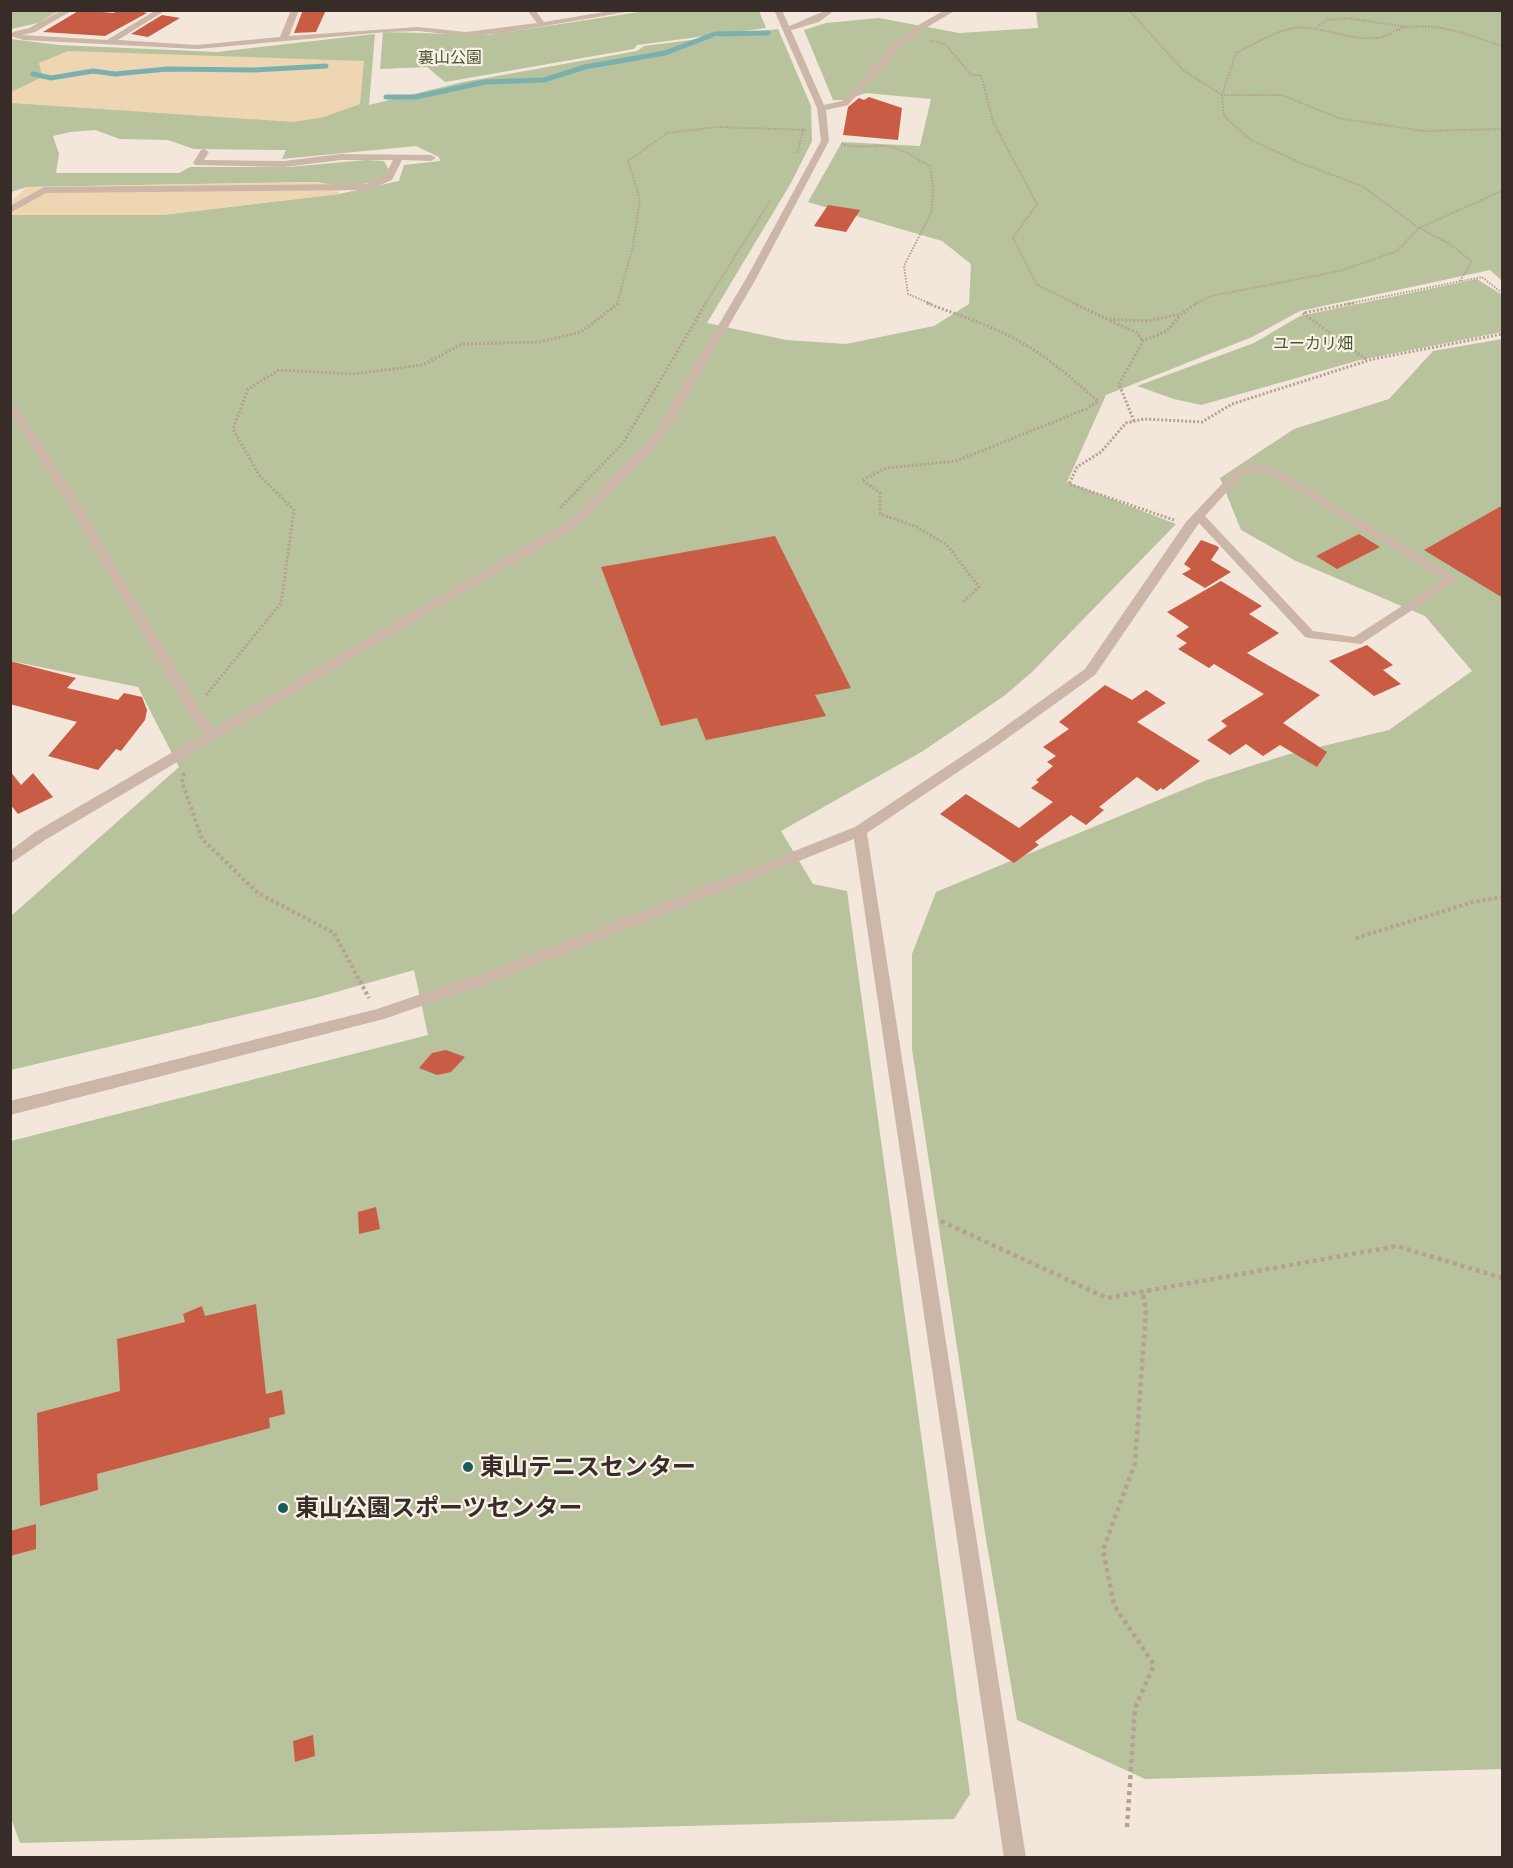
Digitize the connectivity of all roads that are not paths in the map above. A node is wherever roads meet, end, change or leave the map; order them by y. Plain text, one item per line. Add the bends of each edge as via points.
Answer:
1 (69, 10) edge
2 (162, 10) edge
3 (295, 10) edge
4 (531, 10) edge
5 (634, 10) edge
6 (778, 10) edge
7 (831, 10) edge
8 (952, 10) edge
9 (542, 25) junction
10 (787, 29) junction
11 (12, 35) edge
12 (283, 40) junction
13 (108, 43) junction
14 (821, 108) junction
15 (204, 152) dead end
16 (431, 158) dead end
17 (398, 159) junction
18 (10, 210) edge
19 (10, 404) edge
20 (1195, 521) junction
21 (213, 736) junction
22 (860, 831) junction
23 (10, 859) edge
24 (10, 1108) edge
25 (1015, 1857) edge

1 - 11 street via 32,30
2 - 13 street
3 - 12 street
4 - 9 street
5 - 9 street
6 - 10 street
7 - 10 street via 816,20
8 - 14 street via 909,35 845,103
9 - 12 street via 466,34 418,29
10 - 14 street
11 - 13 street
12 - 13 street via 197,47
14 - 21 street via 825,141 752,278 657,439 577,521
15 - 17 street via 198,163 284,164 341,157
16 - 17 street
17 - 18 street via 389,178 368,187 44,190
19 - 21 street
20 - 20 street via 1241,470 1267,467 1453,579 1356,641 1309,634
20 - 22 street via 1090,672
21 - 23 street via 40,836
22 - 24 street via 506,971 378,1015
22 - 25 street

